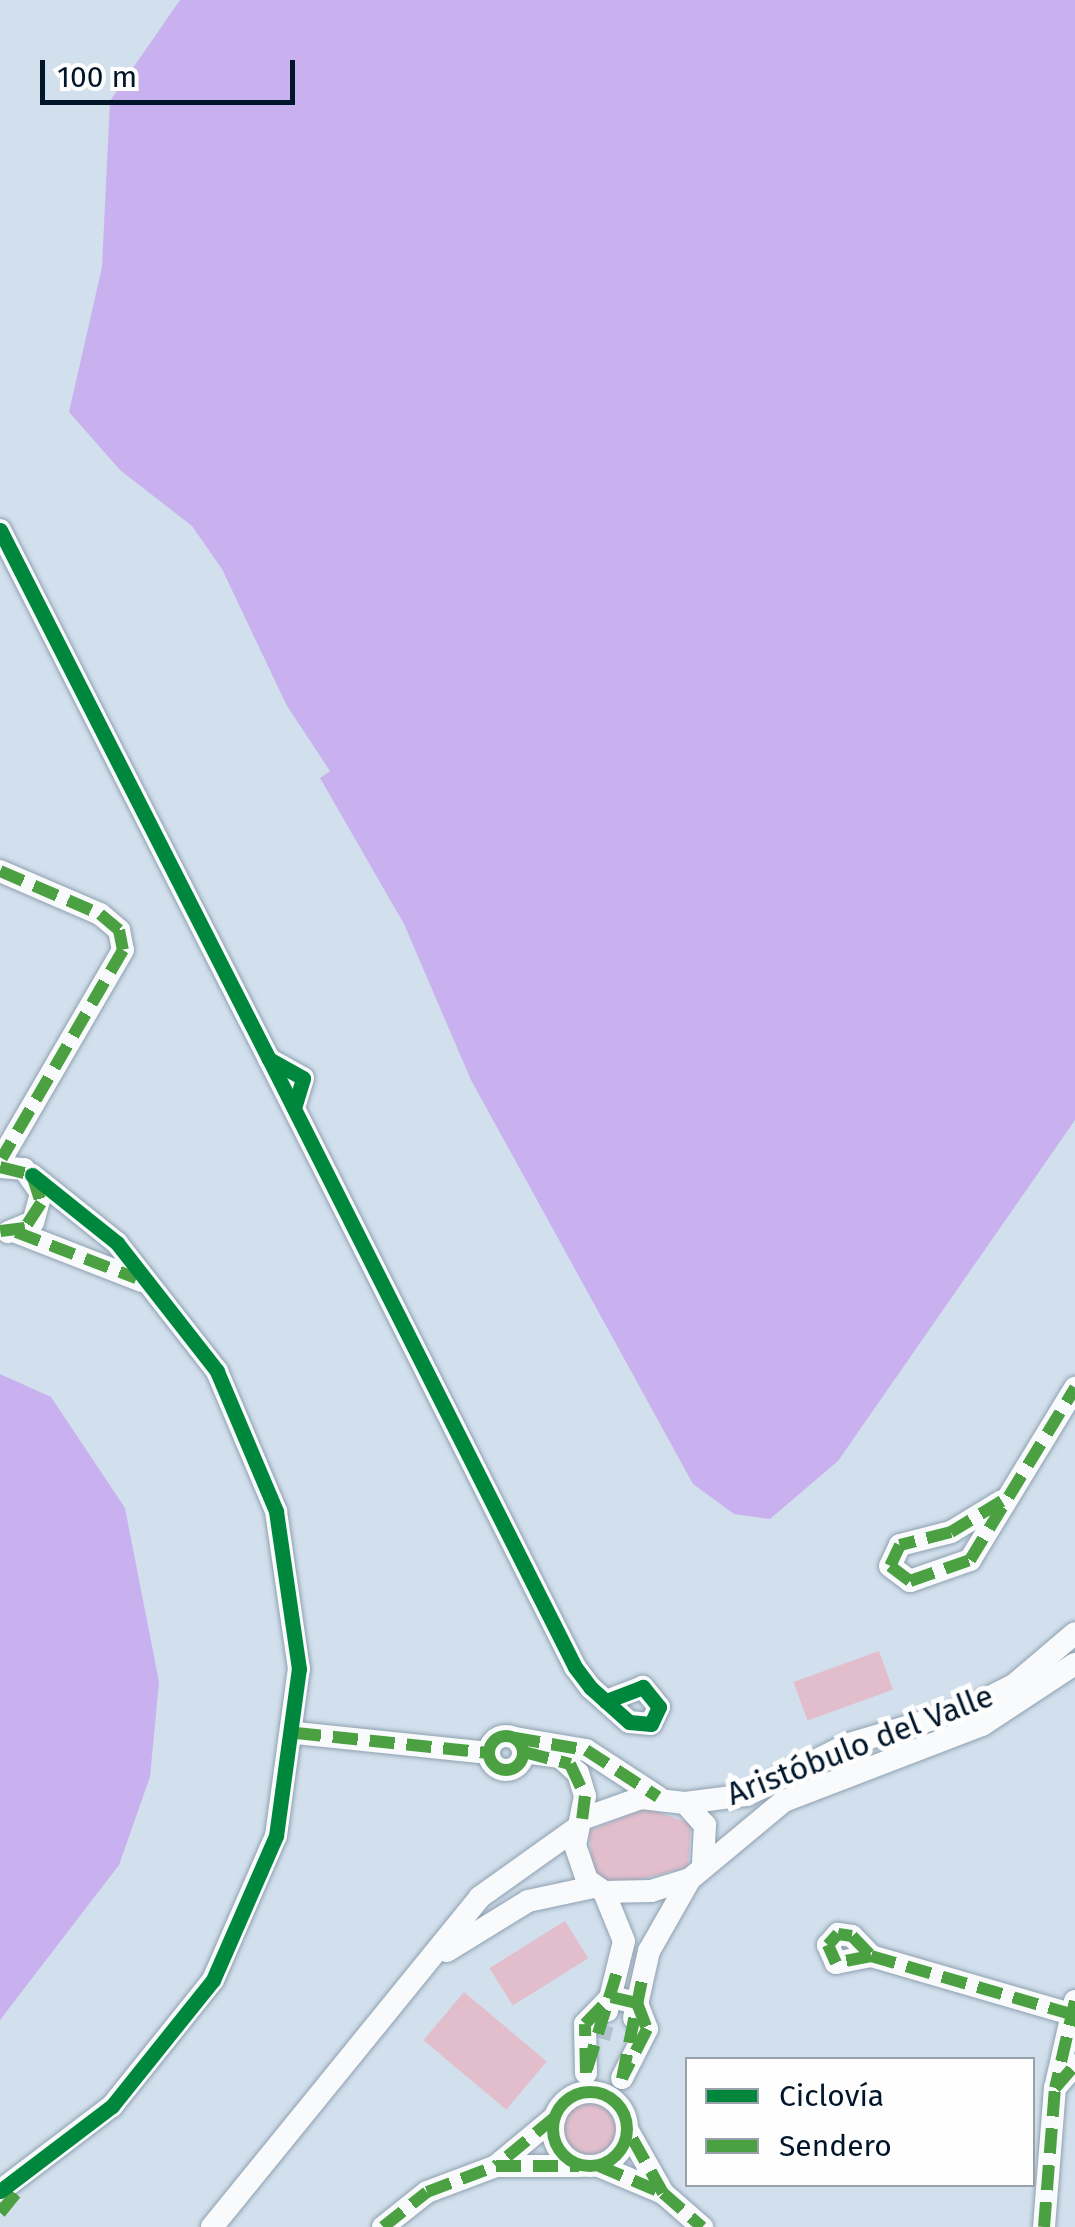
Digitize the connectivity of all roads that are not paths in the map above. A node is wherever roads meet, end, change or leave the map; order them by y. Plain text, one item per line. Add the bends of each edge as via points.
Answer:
1 (0, 530) edge
2 (0, 871) edge
3 (10, 1165) edge
4 (8, 1232) edge
5 (154, 1287) junction
6 (1075, 1388) edge
7 (1002, 1501) junction
8 (1075, 1633) edge
9 (1075, 1664) edge
10 (606, 1701) dead end
11 (296, 1733) junction
12 (519, 1745) junction
13 (594, 1754) junction
14 (578, 1773) junction
15 (658, 1797) junction
16 (685, 1804) junction
17 (580, 1823) junction
18 (696, 1873) junction
19 (599, 1889) junction
20 (871, 1956) dead end
21 (432, 1962) junction
22 (611, 1996) junction
23 (637, 2003) junction
24 (1072, 2007) edge
25 (1075, 2065) edge
26 (586, 2073) junction
27 (622, 2078) junction
28 (1055, 2088) junction
29 (575, 2096) junction
30 (617, 2103) junction
31 (556, 2117) junction
32 (628, 2131) junction
33 (496, 2166) junction
34 (591, 2166) junction
35 (32, 2173) junction
36 (0, 2191) edge
37 (663, 2193) junction
38 (0, 2212) edge
39 (212, 2227) edge
40 (383, 2227) edge
41 (702, 2227) edge
42 (1044, 2227) edge

1 - 10 street via 269,1059 303,1078 294,1108 575,1667
2 - 3 street via 100,914 119,930 123,950
3 - 4 street via 38,1213
3 - 5 street via 99,1225
4 - 5 street
5 - 11 street via 217,1371 276,1512 295,1612
6 - 7 street
7 - 7 street via 963,1526 900,1545 890,1566 910,1582 970,1560
8 - 16 street, Aristóbulo del Valle via 1024,1678 964,1710 849,1744 747,1794
9 - 18 street, Aristóbulo del Valle via 982,1724 784,1800
11 - 12 street via 489,1753 507,1771
11 - 35 street via 262,1878 213,1980 145,2072
12 - 13 street via 554,1738
12 - 14 street via 551,1753
13 - 14 street
13 - 15 street
14 - 17 street
15 - 16 street
15 - 17 street
16 - 18 street via 709,1839
17 - 19 street via 578,1866
17 - 21 street via 503,1876
18 - 19 street
18 - 23 street via 656,1934
19 - 21 street via 515,1907
19 - 22 street via 623,1927
20 - 24 street
21 - 39 street
22 - 23 street
22 - 26 street
22 - 26 street via 586,2024
23 - 27 street
23 - 27 street via 644,2050
24 - 28 street
25 - 28 street
26 - 29 street
27 - 30 street
28 - 42 street
29 - 30 street
29 - 31 street
30 - 32 street
31 - 33 street
31 - 34 street via 555,2142
32 - 34 street via 619,2153
32 - 37 street
33 - 34 street
33 - 40 street via 427,2192
34 - 37 street
35 - 36 street
35 - 38 street
37 - 41 street

